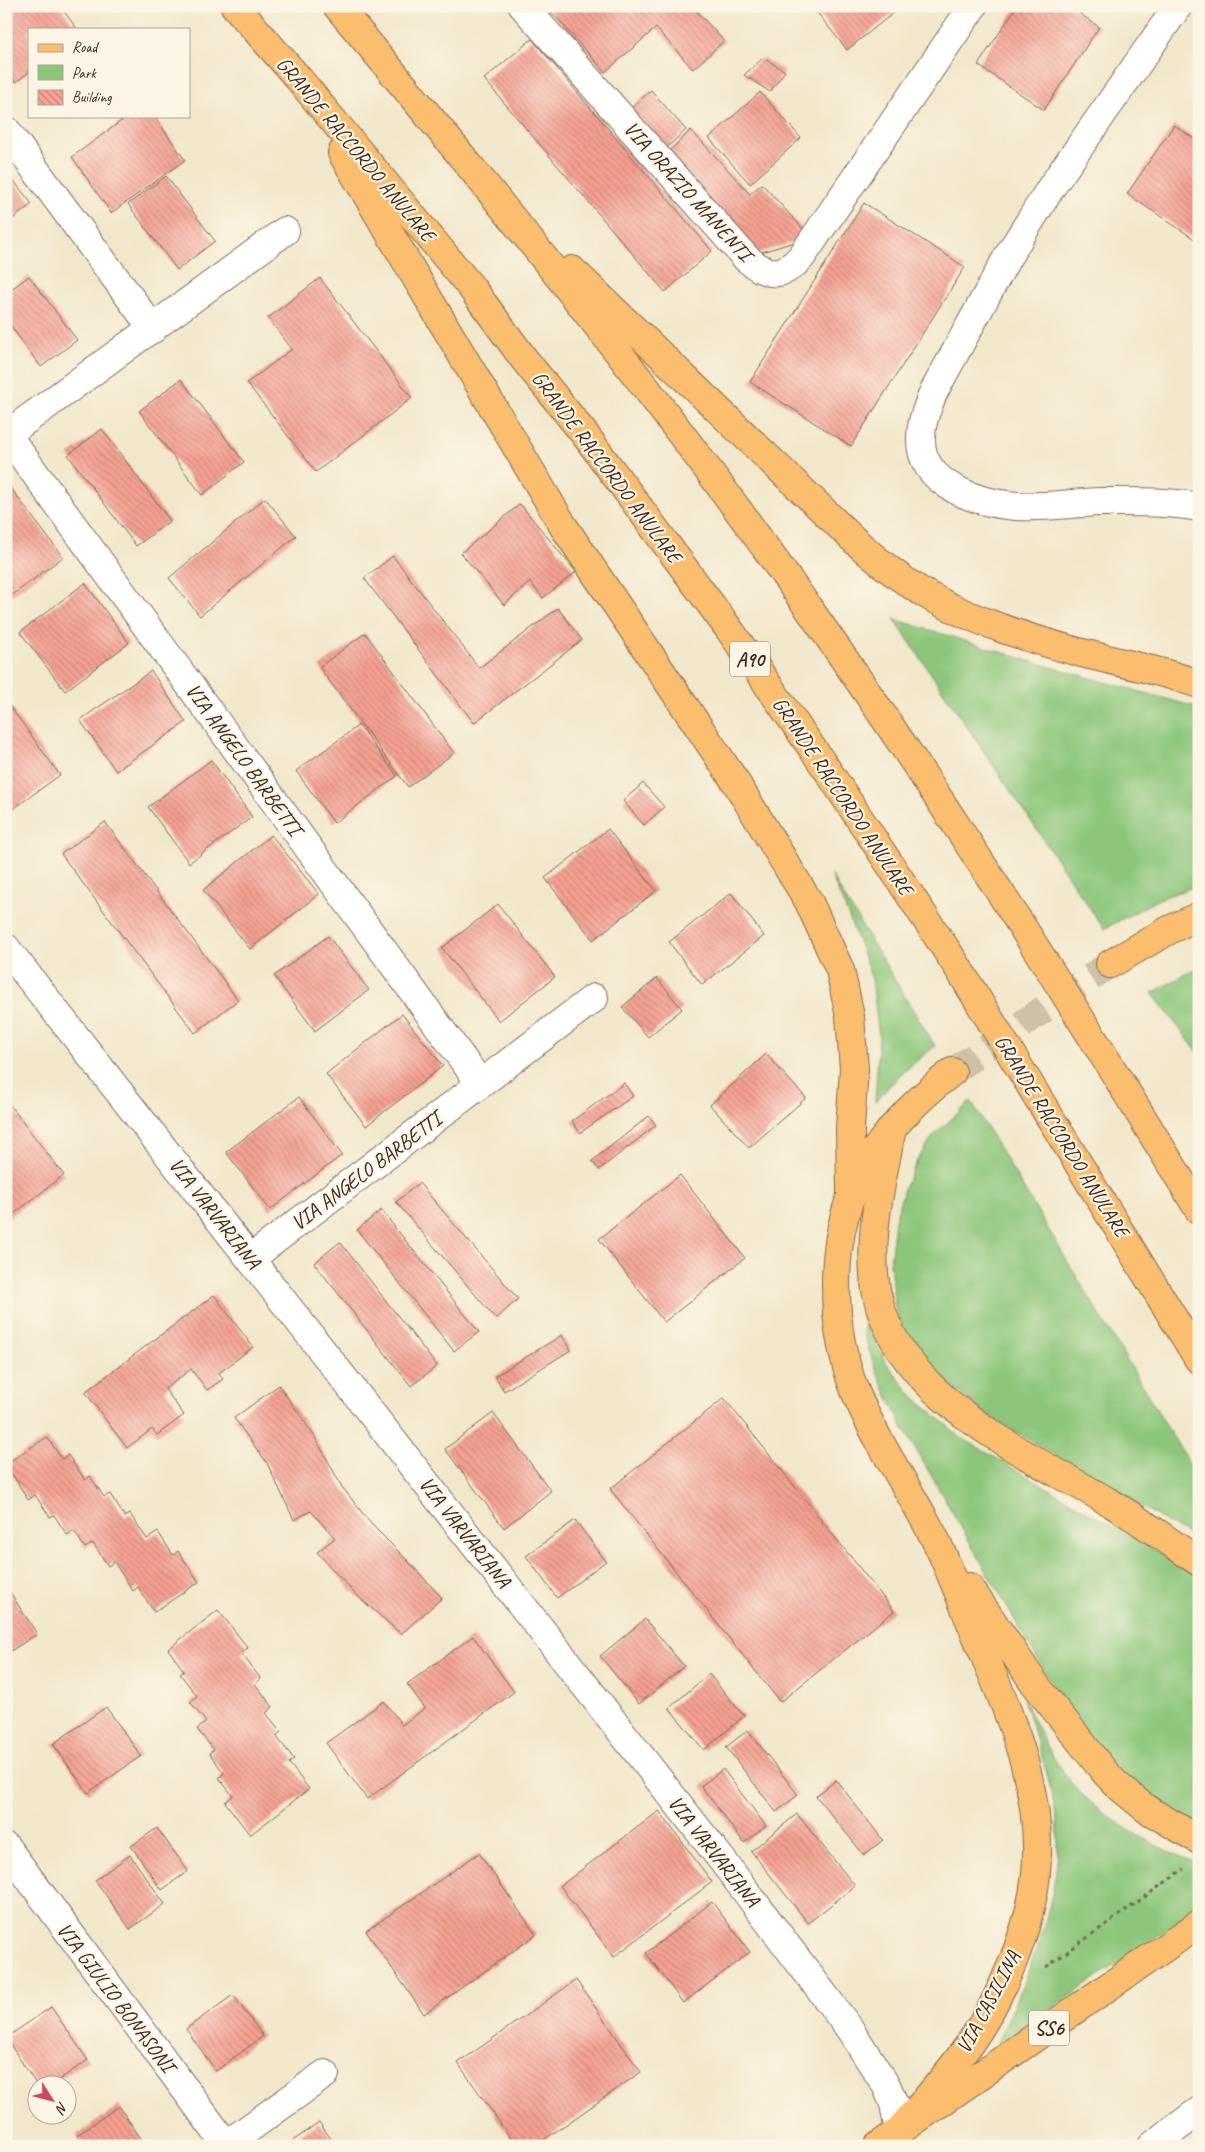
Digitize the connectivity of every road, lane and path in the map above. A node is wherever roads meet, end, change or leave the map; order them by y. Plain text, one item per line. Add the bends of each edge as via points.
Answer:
1 (235, 6) edge
2 (338, 6) edge
3 (522, 6) edge
4 (972, 6) edge
5 (1178, 6) edge
6 (298, 78) junction
7 (6, 130) edge
8 (498, 200) junction
9 (285, 231) dead end
10 (153, 329) junction
11 (7, 435) edge
12 (1199, 507) edge
13 (1199, 684) edge
14 (1199, 916) edge
15 (6, 948) edge
16 (1110, 964) tunnel mouth
17 (594, 998) dead end
18 (952, 1072) tunnel mouth
19 (480, 1083) junction
20 (892, 1128) junction
21 (851, 1192) junction
22 (1199, 1210) edge
23 (251, 1258) junction
24 (1199, 1360) edge
25 (935, 1538) junction
26 (1199, 1562) edge
27 (6, 1848) edge
28 (1195, 1852) edge
29 (1199, 1924) edge
30 (1041, 1970) dead end
31 (325, 2074) dead end
32 (1199, 2111) edge
33 (888, 2138) edge
34 (226, 2145) edge
35 (1153, 2146) edge

1 - 6 main road, GRANDE RACCORDO ANULARE / A90
2 - 8 main road
3 - 4 street, VIA ORAZIO MANENTI via 746,258 758,268 774,273 792,266 802,256
5 - 12 street via 1071,156 1013,248 933,393 924,416 921,442 930,469 943,482 959,492 984,500 1016,506 1100,502
6 - 21 main road via 564,527 735,781 813,909 840,970 850,1016 854,1069 850,1128
6 - 24 main road, GRANDE RACCORDO ANULARE / A90 via 471,287 734,637 828,771 957,966
7 - 10 street
8 - 13 main road via 853,540 892,572 930,597 989,623 1079,652
8 - 22 main road via 711,473 808,608 1012,910
9 - 10 street
10 - 11 street
11 - 19 street, VIA ANGELO BARBETTI
14 - 16 main road
15 - 23 street, VIA VARVARIANA
17 - 19 street, VIA ANGELO BARBETTI
18 - 20 main road
19 - 23 street, VIA ANGELO BARBETTI
20 - 21 main road
20 - 26 main road via 878,1198 874,1276 884,1319 902,1354 926,1382 974,1421 1130,1515
21 - 25 main road via 841,1226 836,1265 837,1317 843,1354 863,1409
23 - 33 street, VIA VARVARIANA via 722,1860 849,2028 887,2087 894,2104
25 - 28 main road via 1035,1684 1103,1770
25 - 33 main road, VIA CASILINA via 1021,1748 1037,1821 1036,1876 1013,1962 972,2041
27 - 34 street, VIA GIULIO BONASONI
28 - 30 path
29 - 33 main road, VIA CASILINA / SS6
31 - 34 street
32 - 35 street

